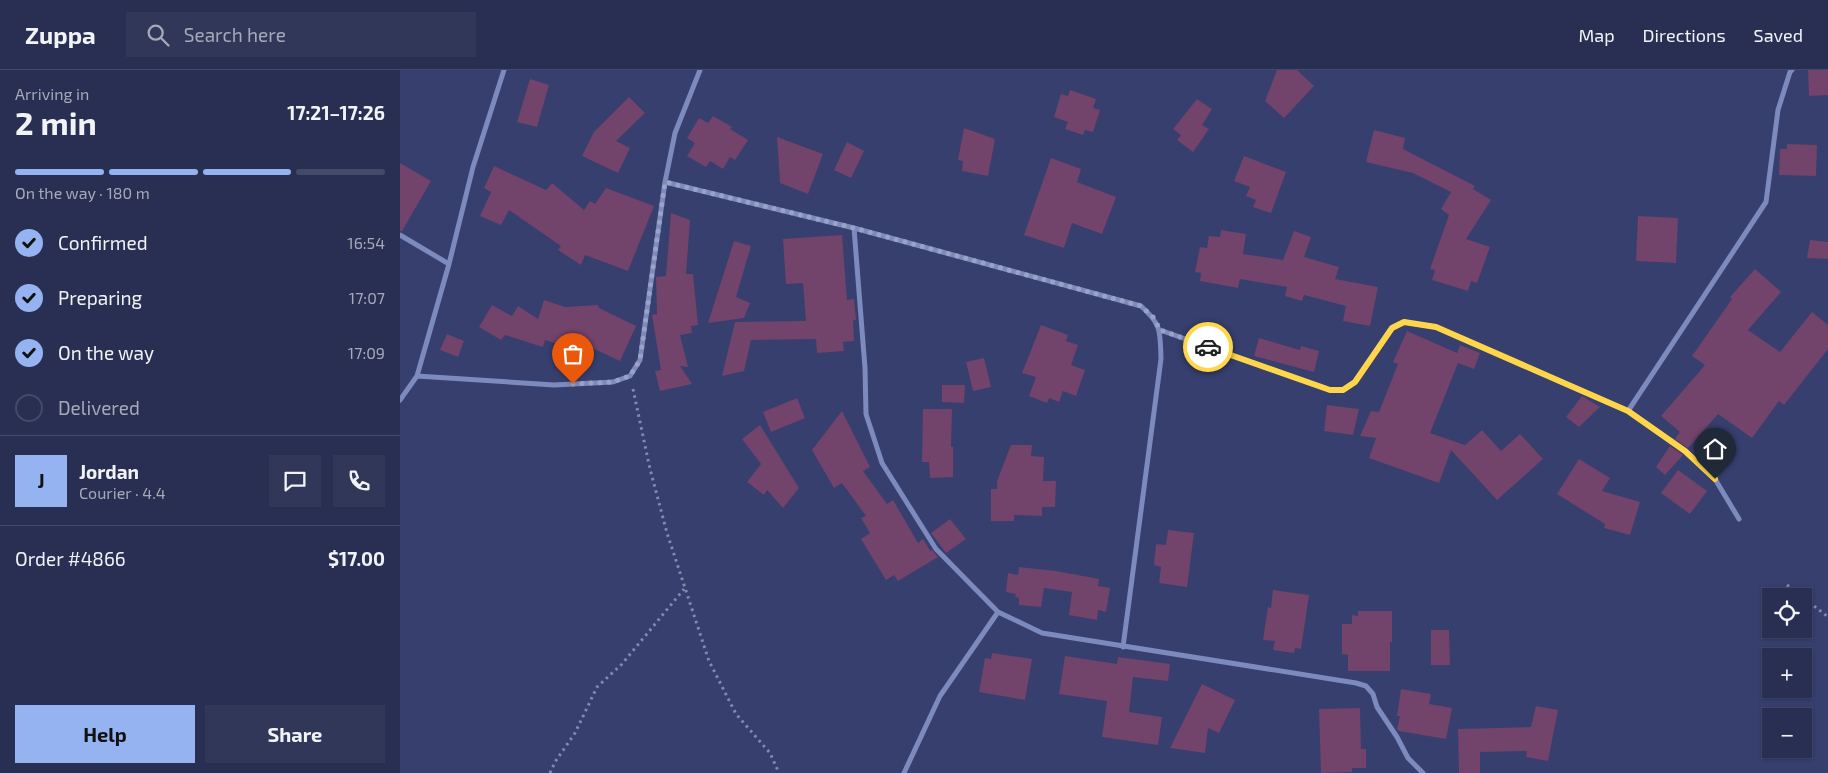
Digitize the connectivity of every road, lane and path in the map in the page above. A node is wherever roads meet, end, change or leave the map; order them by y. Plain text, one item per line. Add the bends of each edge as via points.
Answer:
1 (504, 70) edge
2 (700, 70) edge
3 (1792, 70) edge
4 (665, 182) junction
5 (854, 228) junction
6 (400, 235) edge
7 (449, 264) junction
8 (1160, 330) junction
9 (417, 376) junction
10 (630, 376) junction
11 (400, 400) edge
12 (1628, 411) junction
13 (1739, 519) dead end
14 (1787, 585) dead end
15 (1791, 588) edge
16 (684, 589) junction
17 (1812, 605) edge
18 (998, 612) junction
19 (1828, 617) edge
20 (1122, 647) junction
21 (550, 773) edge
22 (779, 773) edge
23 (904, 773) edge
24 (1423, 773) edge

1 - 7 street via 473,167
2 - 4 street via 675,133
3 - 12 street via 1778,110 1766,202
4 - 5 street
4 - 10 street via 640,360
5 - 8 street via 1141,306 1154,318
5 - 18 street via 866,414 882,464 936,549
6 - 7 street
7 - 9 street
8 - 12 street via 1330,390 1343,390 1355,382 1392,328 1404,322 1436,327
8 - 20 street via 1161,359
9 - 10 street via 554,385 613,382
9 - 11 street
10 - 16 path via 650,469
12 - 13 street via 1685,451 1715,479
14 - 15 path
16 - 21 path via 622,664 597,687 575,733
16 - 22 path via 714,670 736,714 770,753
17 - 19 path
18 - 20 street via 1042,633
18 - 23 street via 940,696
20 - 24 street via 1366,686 1408,758

